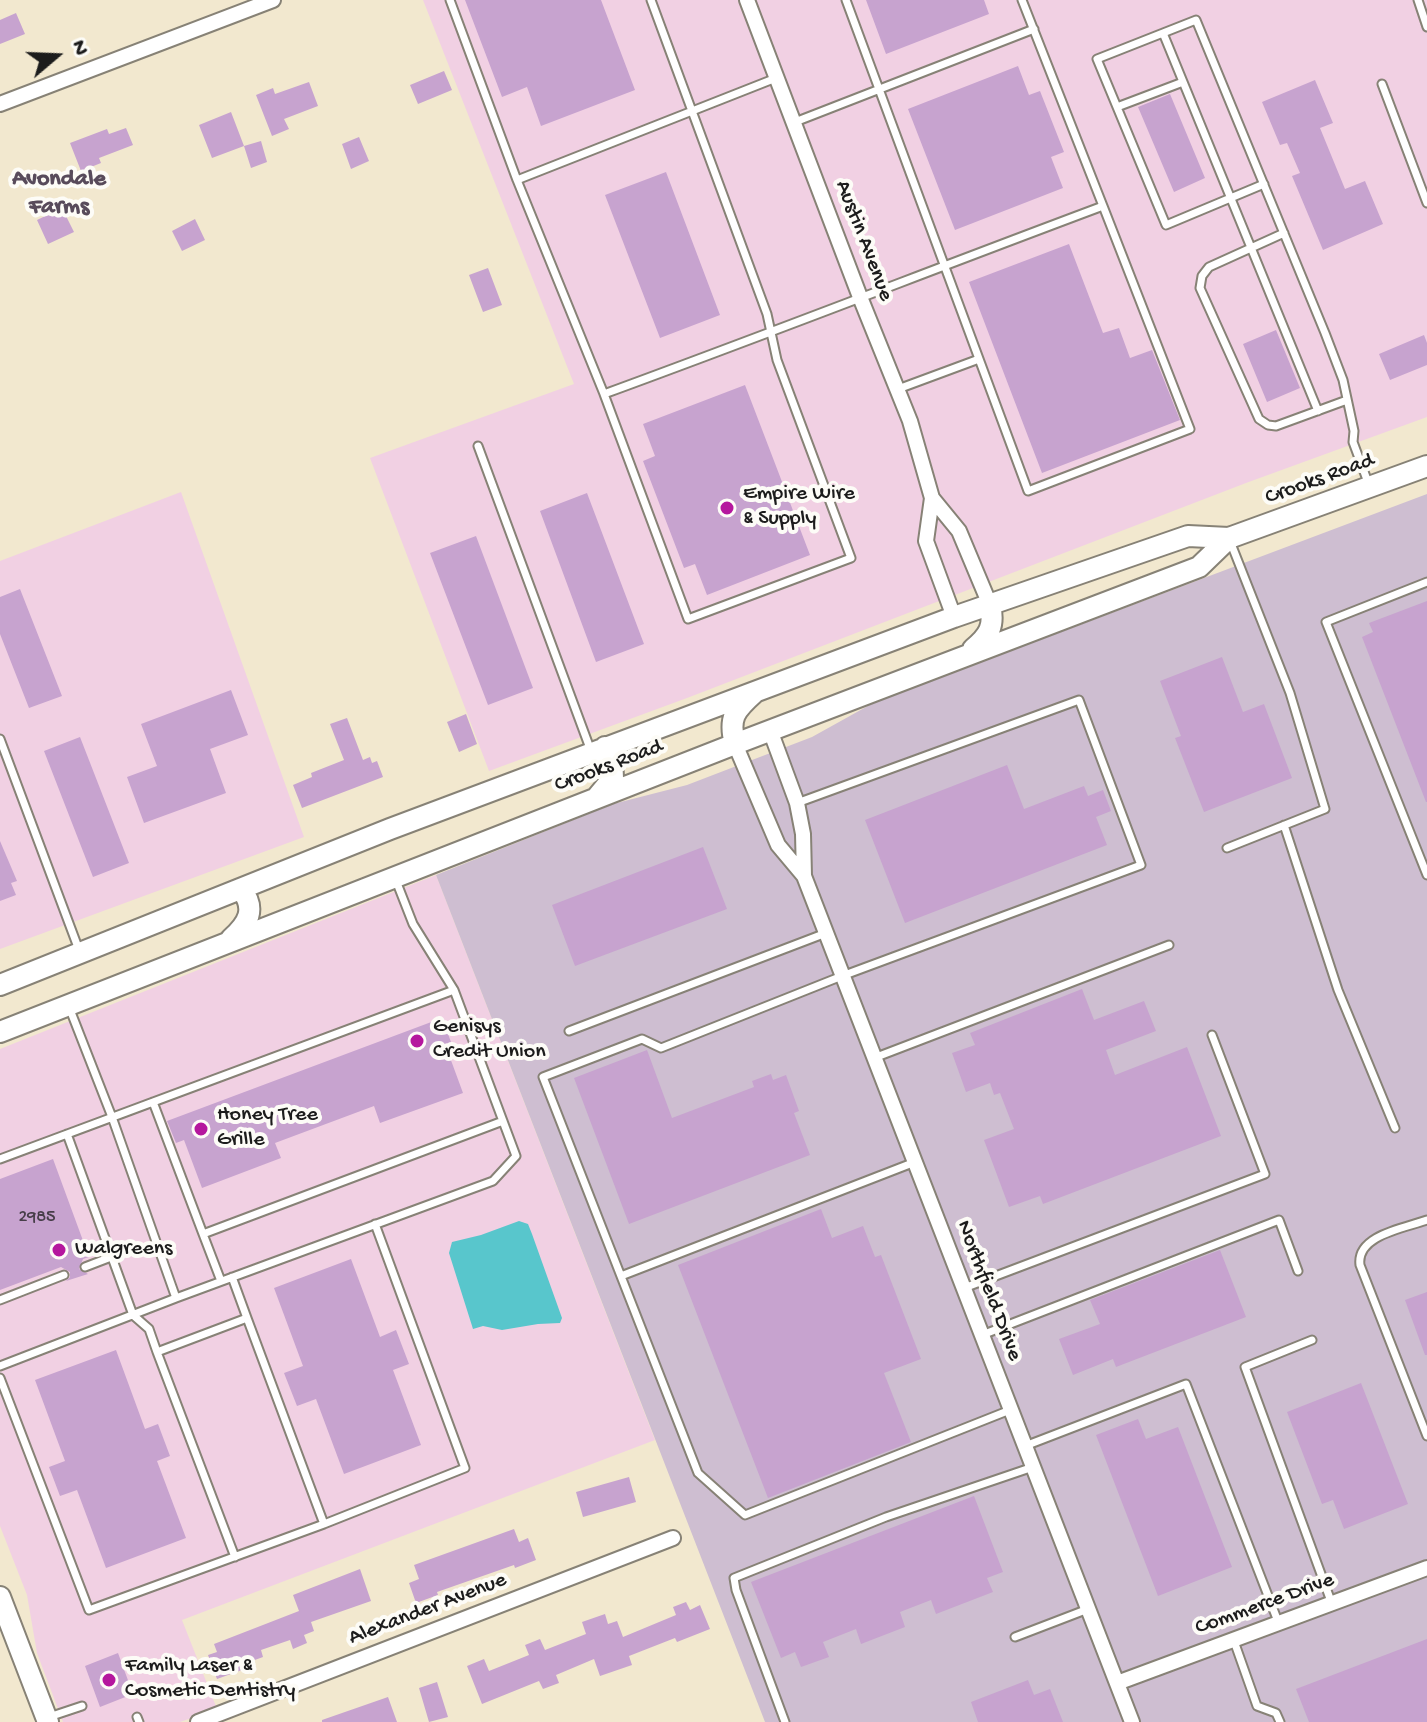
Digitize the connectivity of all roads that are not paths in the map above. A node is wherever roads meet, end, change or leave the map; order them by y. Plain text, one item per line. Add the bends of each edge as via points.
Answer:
1 (273, 0) edge
2 (450, 0) edge
3 (651, 0) edge
4 (747, 0) edge
5 (846, 0) edge
6 (1022, 0) edge
7 (1418, 0) edge
8 (1427, 27) edge
9 (1034, 29) junction
10 (1163, 33) junction
11 (777, 77) junction
12 (1183, 82) junction
13 (1382, 84) dead end
14 (878, 88) junction
15 (0, 104) edge
16 (1117, 107) junction
17 (693, 111) junction
18 (795, 122) junction
19 (517, 180) junction
20 (1264, 184) junction
21 (1230, 199) junction
22 (1427, 203) edge
23 (1103, 206) junction
24 (1284, 233) junction
25 (1251, 249) junction
26 (944, 266) junction
27 (860, 297) junction
28 (772, 333) junction
29 (979, 359) junction
30 (898, 389) junction
31 (604, 394) junction
32 (1347, 400) junction
33 (1318, 411) junction
34 (478, 446) dead end
35 (1427, 466) edge
36 (1369, 487) junction
37 (932, 498) junction
38 (1229, 538) junction
39 (1427, 582) edge
40 (990, 605) junction
41 (954, 617) junction
42 (964, 657) junction
43 (757, 690) junction
44 (770, 730) junction
45 (0, 739) edge
46 (735, 744) junction
47 (599, 750) junction
48 (595, 798) junction
49 (797, 803) junction
50 (1284, 825) junction
51 (1227, 848) dead end
52 (1427, 875) edge
53 (395, 876) junction
54 (804, 876) junction
55 (241, 889) junction
56 (826, 933) junction
57 (228, 942) junction
58 (1169, 945) dead end
59 (80, 954) junction
60 (842, 976) junction
61 (0, 985) edge
62 (454, 990) junction
63 (68, 1005) junction
64 (569, 1031) dead end
65 (0, 1032) edge
66 (1212, 1035) dead end
67 (874, 1058) junction
68 (153, 1102) junction
69 (112, 1117) junction
70 (503, 1121) junction
71 (1395, 1128) dead end
72 (67, 1134) junction
73 (0, 1159) edge
74 (915, 1162) junction
75 (1427, 1220) edge
76 (375, 1224) junction
77 (203, 1234) junction
78 (111, 1257) junction
79 (85, 1267) dead end
80 (1298, 1271) dead end
81 (64, 1275) dead end
82 (621, 1276) junction
83 (232, 1277) junction
84 (221, 1281) junction
85 (964, 1289) junction
86 (176, 1298) junction
87 (0, 1300) edge
88 (133, 1315) junction
89 (247, 1318) junction
90 (982, 1335) junction
91 (1312, 1340) dead end
92 (157, 1352) junction
93 (0, 1366) edge
94 (0, 1378) edge
95 (1010, 1410) junction
96 (1427, 1436) edge
97 (1025, 1446) junction
98 (1033, 1467) junction
99 (324, 1524) junction
100 (673, 1538) dead end
101 (235, 1557) junction
102 (1427, 1568) edge
103 (0, 1597) edge
104 (1332, 1604) junction
105 (1088, 1609) junction
106 (1279, 1624) junction
107 (1015, 1637) dead end
108 (1234, 1641) junction
109 (1117, 1683) junction
110 (82, 1706) dead end
111 (47, 1720) edge
112 (198, 1722) edge
113 (785, 1722) edge
114 (1132, 1722) edge
115 (1280, 1722) edge

1 - 15 street
2 - 19 lane
3 - 17 lane
4 - 11 street, Austin Avenue
5 - 14 lane
6 - 9 lane
7 - 8 lane
9 - 14 lane
9 - 23 lane
10 - 12 lane
10 - 16 lane via 1097,59
10 - 20 lane via 1196,20
11 - 17 lane
11 - 18 street, Austin Avenue
12 - 16 lane
12 - 21 lane
13 - 22 lane
14 - 18 lane
14 - 26 lane
16 - 21 lane via 1166,225
17 - 19 lane
17 - 28 lane
18 - 27 street, Austin Avenue
19 - 31 lane
20 - 21 lane
20 - 24 lane
21 - 25 lane
23 - 26 lane
23 - 29 lane via 1190,429 1028,491
24 - 25 lane
24 - 32 lane
25 - 33 lane
25 - 33 lane via 1209,267 1200,288 1259,419 1276,426
26 - 27 lane
26 - 29 lane
27 - 28 lane
27 - 30 street, Austin Avenue
28 - 31 lane
28 - 31 lane via 777,360 851,558 688,619
29 - 30 lane
30 - 37 street, Austin Avenue
32 - 33 lane
32 - 36 lane via 1353,442
34 - 47 lane
35 - 36 main road, Crooks Road
36 - 38 main road, Crooks Road
37 - 40 street, Austin Avenue via 959,531
37 - 41 street, Austin Avenue via 926,541
38 - 40 main road, Crooks Road via 1188,536
38 - 42 main road, Crooks Road via 1199,567
38 - 50 lane via 1290,693 1325,809
39 - 52 lane via 1326,622
40 - 41 main road, Crooks Road
40 - 42 main road via 992,629
41 - 43 main road, Crooks Road
42 - 44 main road, Crooks Road
43 - 46 main road via 733,718
43 - 47 main road, Crooks Road
44 - 46 main road, Crooks Road
44 - 49 street, Northfield Drive
45 - 59 lane
46 - 48 main road, Crooks Road
46 - 54 street, Northfield Drive via 778,845
47 - 48 main road via 612,757 613,778
47 - 55 main road, Crooks Road
48 - 53 main road, Crooks Road
49 - 54 street, Northfield Drive
49 - 60 lane via 1079,700 1141,865
50 - 51 lane
50 - 71 lane via 1338,990
53 - 57 main road, Crooks Road
53 - 62 lane via 413,924
54 - 56 street, Northfield Drive
55 - 57 main road via 251,909 249,919
55 - 59 main road, Crooks Road
56 - 60 street, Northfield Drive
56 - 64 lane
57 - 63 main road, Crooks Road
58 - 67 lane
59 - 61 main road, Crooks Road
60 - 67 street, Northfield Drive
60 - 82 lane via 661,1048 642,1039 543,1077
62 - 68 lane
62 - 70 lane
63 - 65 main road, Crooks Road
63 - 69 lane
66 - 85 lane via 1265,1174
67 - 74 street, Northfield Drive
68 - 69 lane
68 - 77 lane
69 - 72 lane
69 - 86 lane
70 - 76 lane via 516,1156 493,1181
70 - 77 lane
72 - 73 lane
72 - 78 lane
74 - 82 lane
74 - 85 street, Northfield Drive
75 - 96 lane via 1374,1239 1359,1256
76 - 83 lane
76 - 99 lane via 465,1468
77 - 84 lane
78 - 79 lane
78 - 88 lane
80 - 90 lane via 1279,1220
81 - 87 lane
82 - 95 lane via 698,1473 745,1515
83 - 84 lane
83 - 89 lane
84 - 86 lane
85 - 90 street, Northfield Drive
86 - 88 lane
88 - 92 lane via 149,1329
88 - 93 lane
89 - 92 lane
89 - 99 lane
90 - 95 street, Northfield Drive
91 - 104 lane via 1245,1367
92 - 101 lane
94 - 101 lane via 89,1610
95 - 97 street, Northfield Drive
97 - 98 street, Northfield Drive
97 - 106 lane via 1186,1384
98 - 105 street, Northfield Drive
98 - 113 lane via 886,1517 734,1578
99 - 101 lane
100 - 112 street, Alexander Avenue
102 - 104 street, Commerce Drive
103 - 111 main road
104 - 106 street, Commerce Drive
105 - 107 lane
105 - 109 street, Northfield Drive
106 - 108 street, Commerce Drive
108 - 109 street, Commerce Drive
108 - 115 lane via 1257,1706 1276,1713
109 - 114 street, Northfield Drive
110 - 111 lane

